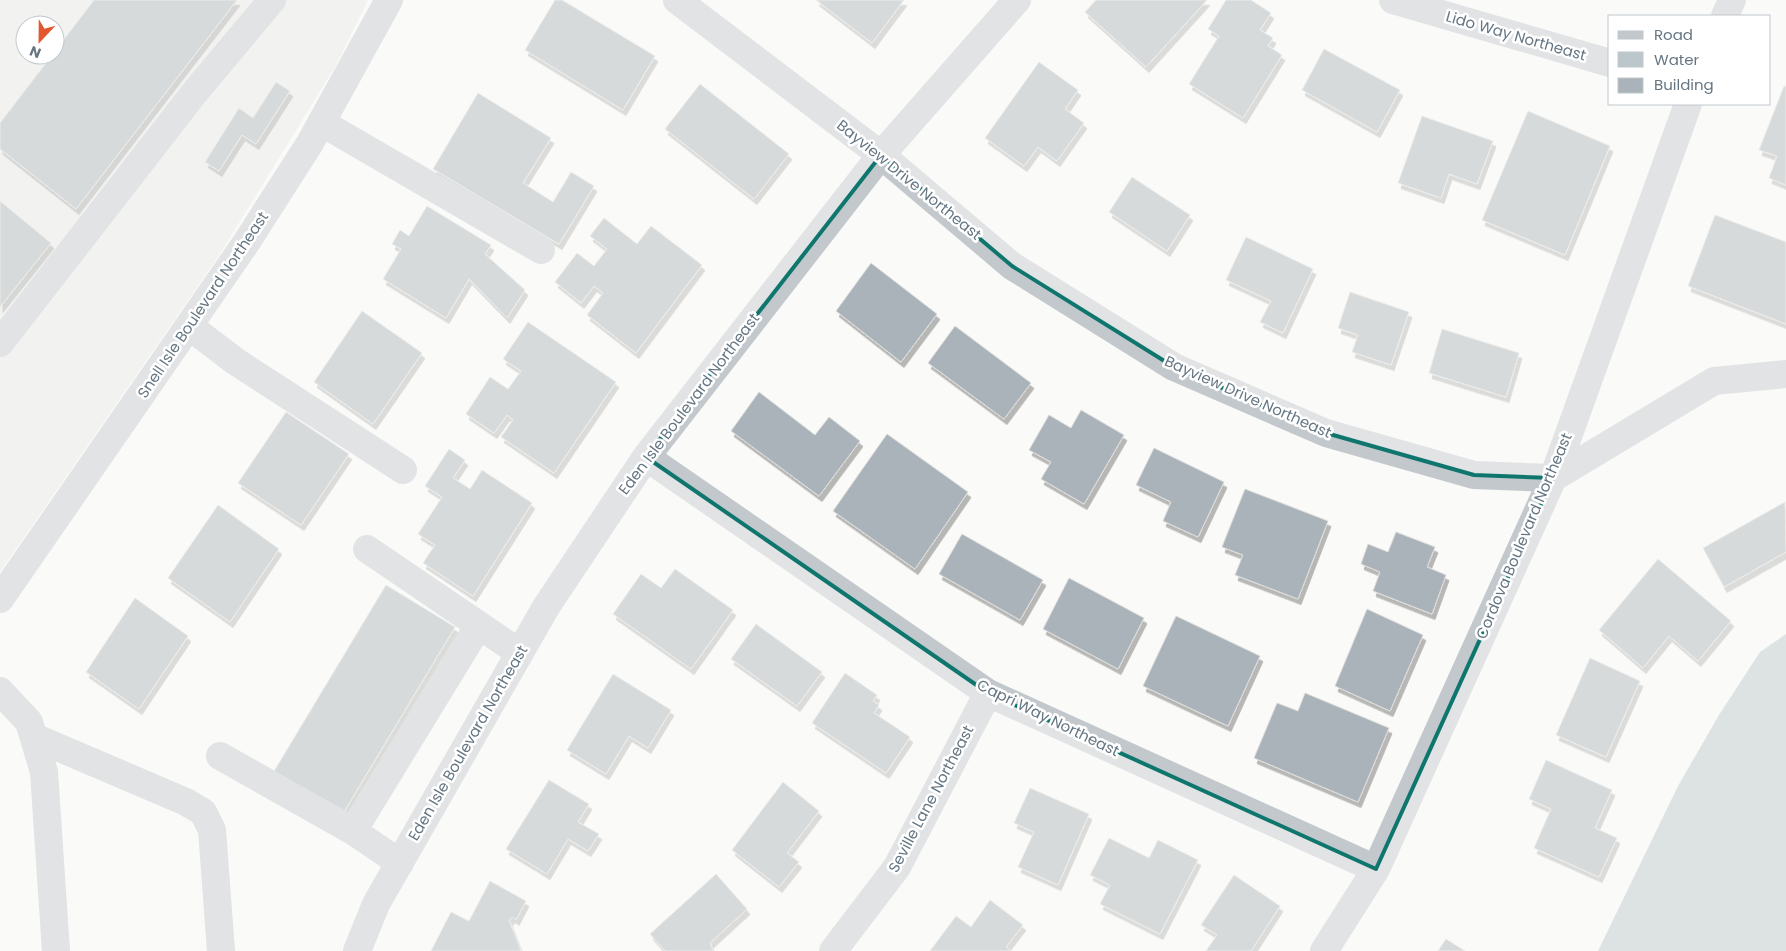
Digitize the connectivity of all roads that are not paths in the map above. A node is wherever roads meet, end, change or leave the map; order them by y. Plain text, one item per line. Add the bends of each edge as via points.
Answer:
1 (272, 0) edge
2 (389, 0) edge
3 (677, 0) edge
4 (1017, 0) edge
5 (1393, 0) edge
6 (1732, 0) edge
7 (1725, 15) edge
8 (1608, 62) edge
9 (1688, 105) edge
10 (322, 123) junction
11 (881, 154) junction
12 (541, 250) dead end
13 (189, 326) junction
14 (0, 343) edge
15 (1786, 374) edge
16 (646, 457) junction
17 (403, 470) dead end
18 (1553, 478) junction
19 (367, 549) dead end
20 (0, 599) edge
21 (478, 626) junction
22 (520, 653) junction
23 (0, 691) edge
24 (988, 693) junction
25 (34, 737) junction
26 (220, 756) dead end
27 (352, 831) junction
28 (400, 863) junction
29 (1376, 869) junction
30 (56, 951) edge
31 (221, 951) edge
32 (357, 951) edge
33 (833, 951) edge
34 (1324, 951) edge

1 - 14 street via 195,92
2 - 10 street, Snell Isle Boulevard Northeast
3 - 11 street, Bayview Drive Northeast
4 - 11 street, Eden Isle Boulevard Northeast
5 - 8 street, Lido Way Northeast
6 - 7 street
9 - 18 street, Cordova Boulevard Northeast
10 - 12 street
10 - 13 street, Snell Isle Boulevard Northeast
11 - 16 street, Eden Isle Boulevard Northeast
11 - 18 street, Bayview Drive Northeast via 1012,266 1174,367 1326,433 1474,475
13 - 17 street via 235,362
13 - 20 street, Snell Isle Boulevard Northeast
15 - 18 street via 1714,382
16 - 22 street, Eden Isle Boulevard Northeast via 546,607
16 - 24 street, Capri Way Northeast
18 - 29 street, Cordova Boulevard Northeast
19 - 21 street
21 - 22 street
21 - 27 street
22 - 28 street, Eden Isle Boulevard Northeast
23 - 25 street via 29,722
24 - 29 street, Capri Way Northeast
24 - 33 street, Seville Lane Northeast via 896,867
25 - 30 street via 44,772
25 - 31 street via 186,802 202,812 212,830
26 - 27 street
27 - 28 street
28 - 32 street, Eden Isle Boulevard Northeast via 376,904
29 - 34 street, Cordova Boulevard Northeast

